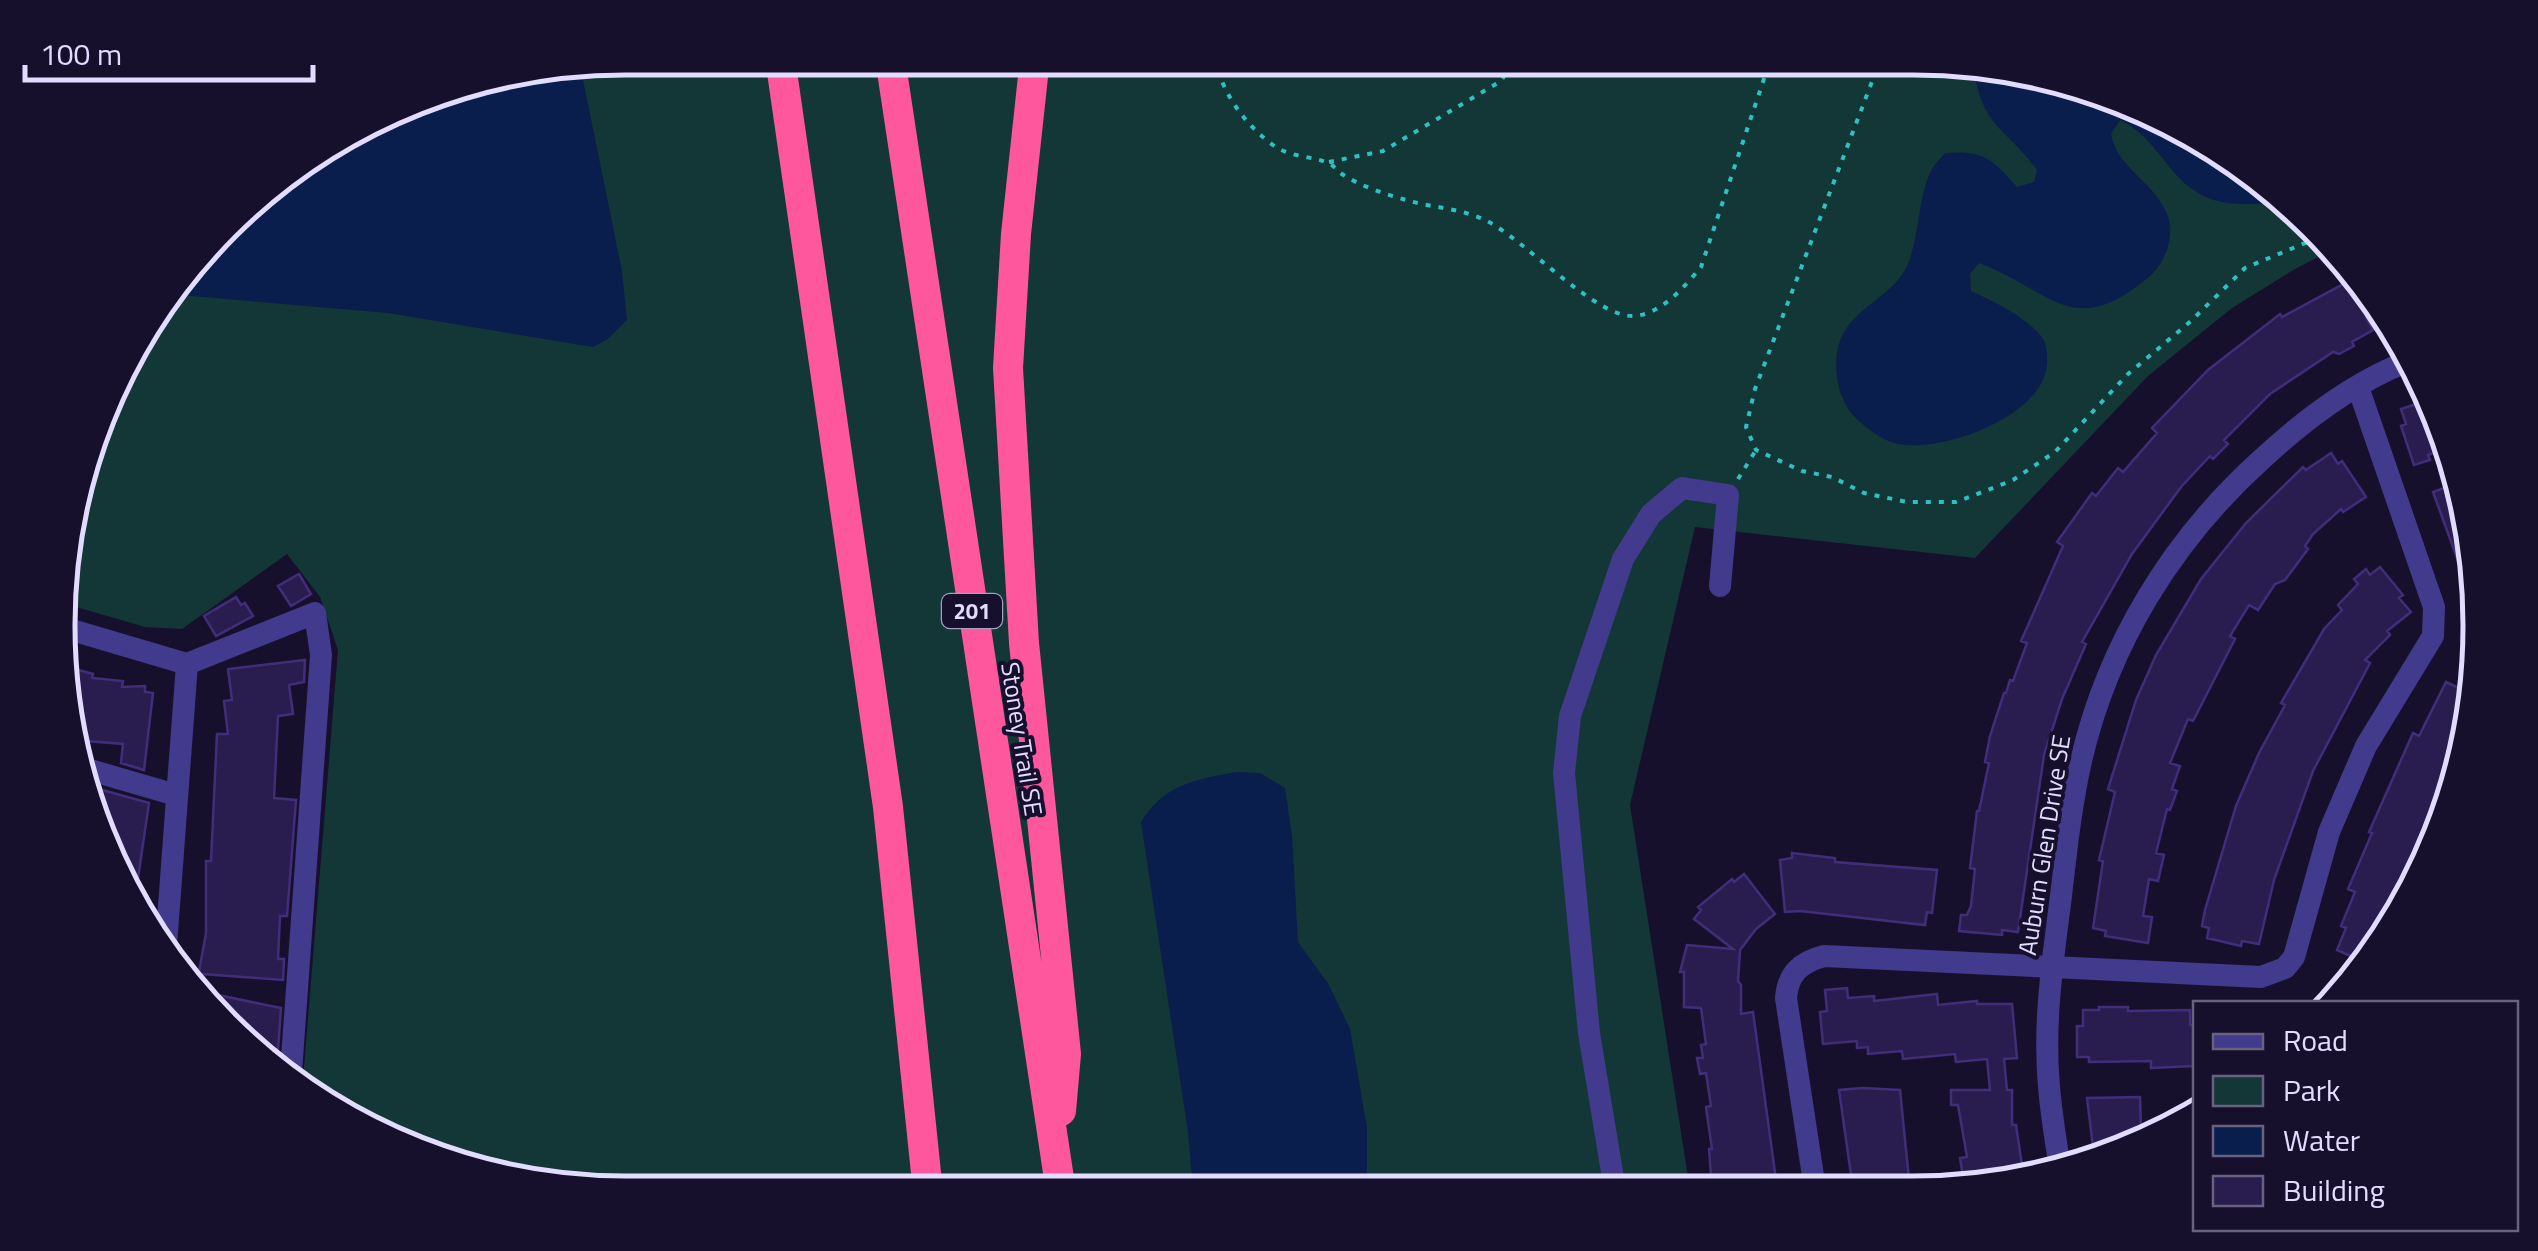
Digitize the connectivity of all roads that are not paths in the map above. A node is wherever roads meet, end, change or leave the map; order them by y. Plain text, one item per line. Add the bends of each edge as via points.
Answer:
1 (782, 75) edge
2 (893, 75) edge
3 (1034, 75) edge
4 (2398, 366) edge
5 (2358, 387) junction
6 (1720, 586) dead end
7 (75, 631) edge
8 (187, 664) junction
9 (95, 771) edge
10 (176, 795) junction
11 (162, 922) edge
12 (2052, 967) junction
13 (292, 1063) edge
14 (2058, 1156) edge
15 (926, 1176) edge
16 (1059, 1176) edge
17 (1059, 1176) edge
18 (1612, 1176) edge
19 (1813, 1176) edge

1 - 15 highway via 888,807
2 - 16 highway, Stoney Trail SE / 201
3 - 17 highway via 1008,368 1024,643 1066,1054
4 - 5 street, Auburn Glen Drive SE
5 - 12 street, Auburn Glen Drive SE via 2293,430 2208,511 2133,623 2080,764
5 - 12 street via 2435,625 2366,746 2329,832 2294,957 2286,968 2261,977
6 - 18 street via 1728,495 1682,488 1651,514 1623,560 1570,716 1564,773 1589,1033
7 - 8 street
8 - 10 street
8 - 13 street via 316,613 321,654
9 - 10 street
10 - 11 street
12 - 14 street, Auburn Glen Drive SE via 2048,1084
12 - 19 street via 1824,956 1800,966 1786,998

